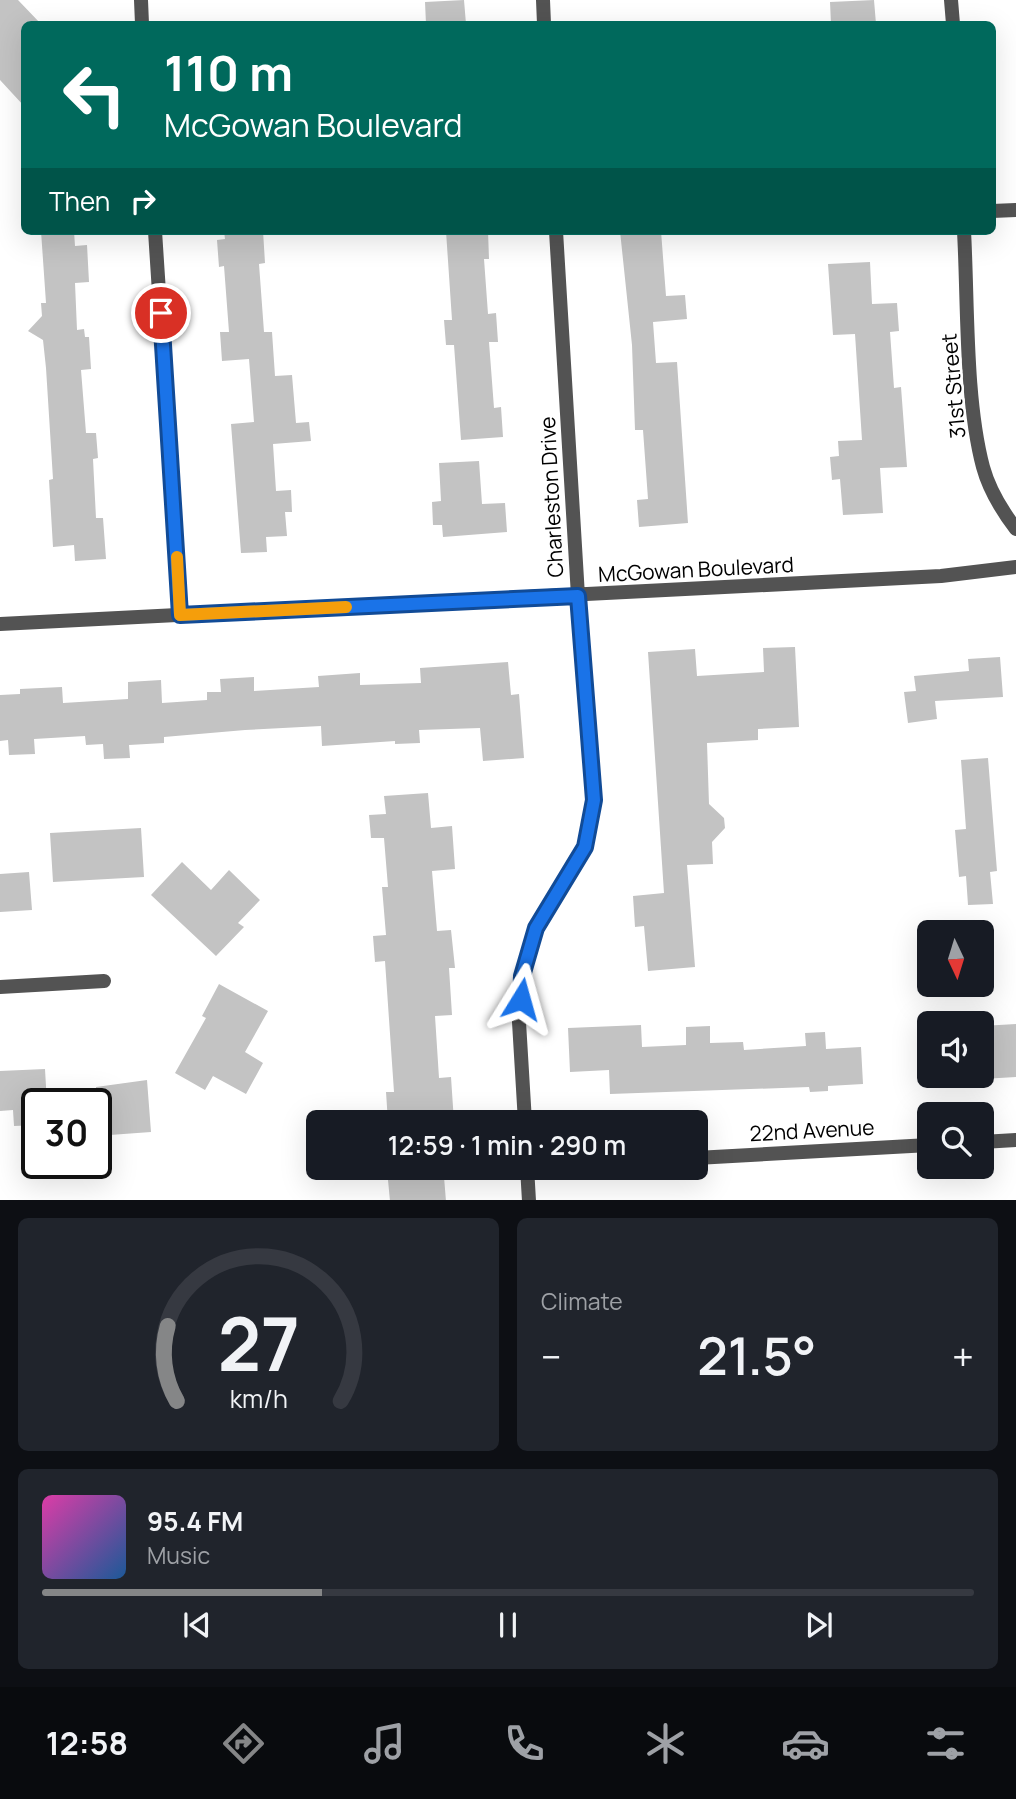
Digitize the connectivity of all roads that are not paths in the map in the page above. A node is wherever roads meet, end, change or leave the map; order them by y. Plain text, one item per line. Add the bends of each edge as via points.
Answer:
1 (141, 0) edge
2 (543, 0) edge
3 (951, 0) edge
4 (142, 21) edge
5 (544, 21) edge
6 (953, 21) edge
7 (1016, 210) edge
8 (996, 211) edge
9 (155, 235) edge
10 (556, 235) edge
11 (964, 235) edge
12 (1016, 529) edge
13 (1016, 567) edge
14 (578, 596) junction
15 (180, 615) junction
16 (0, 624) edge
17 (104, 981) dead end
18 (0, 987) edge
19 (524, 1110) edge
20 (1016, 1140) edge
21 (994, 1141) edge
22 (917, 1146) edge
23 (708, 1157) edge
24 (528, 1180) edge
25 (529, 1200) edge

1 - 4 street
2 - 5 street
3 - 6 street
7 - 8 street
9 - 15 street
10 - 14 street, Charleston Drive
11 - 12 street, 31st Street via 974,410 983,469
13 - 14 street, McGowan Boulevard via 941,576
14 - 15 street, McGowan Boulevard
14 - 19 street, Charleston Drive via 594,800 585,847 536,928 522,976 519,1022
15 - 16 street, McGowan Boulevard
17 - 18 street
20 - 21 street
22 - 23 street, 22nd Avenue
24 - 25 street

